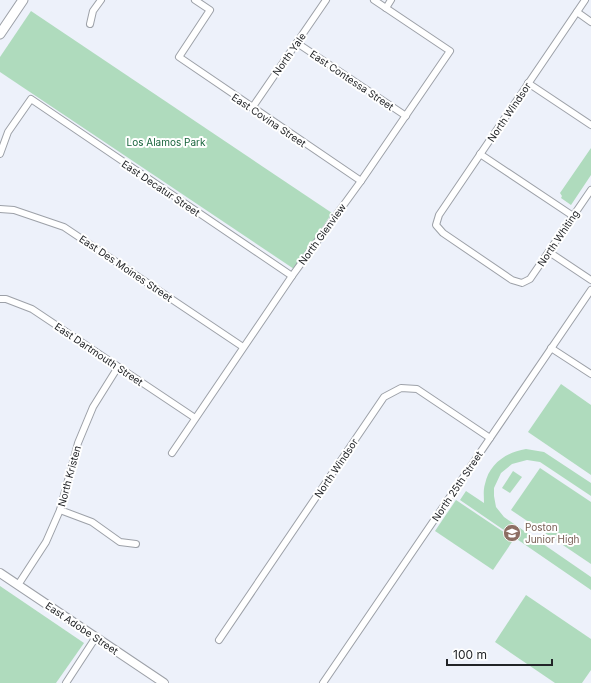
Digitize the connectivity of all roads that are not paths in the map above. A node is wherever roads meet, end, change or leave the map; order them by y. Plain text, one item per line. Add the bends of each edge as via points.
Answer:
1 (23, 0) edge
2 (101, 0) edge
3 (195, 0) edge
4 (326, 0) edge
5 (374, 0) edge
6 (391, 0) edge
7 (585, 0) edge
8 (386, 8) junction
9 (577, 12) junction
10 (591, 22) edge
11 (90, 24) dead end
12 (0, 34) edge
13 (297, 43) junction
14 (528, 83) junction
15 (252, 108) junction
16 (406, 116) junction
17 (591, 125) edge
18 (0, 154) edge
19 (480, 154) junction
20 (361, 181) junction
21 (591, 190) edge
22 (0, 209) edge
23 (573, 216) junction
24 (549, 252) junction
25 (292, 276) junction
26 (591, 280) edge
27 (522, 284) joint
28 (591, 290) edge
29 (0, 299) edge
30 (243, 347) junction
31 (551, 348) junction
32 (118, 367) junction
33 (591, 374) edge
34 (195, 418) junction
35 (490, 438) junction
36 (172, 453) dead end
37 (60, 510) junction
38 (136, 544) dead end
39 (0, 573) edge
40 (18, 585) junction
41 (96, 637) junction
42 (218, 640) dead end
43 (66, 683) edge
44 (164, 683) edge
45 (323, 683) edge

1 - 12 main road
2 - 11 street via 93,11
3 - 15 street, East Covina Street via 210,10 179,57
4 - 13 street, North Yale
5 - 8 street
6 - 8 street
7 - 9 street, North Windsor
8 - 16 street, North Glenview via 450,51
9 - 10 street
9 - 14 street, North Windsor
13 - 15 street, North Yale
13 - 16 street, East Contessa Street
14 - 17 street
14 - 19 street, North Windsor
15 - 20 street, East Covina Street
16 - 20 street, North Glenview
18 - 25 street, East Decatur Street via 8,132 31,99
19 - 23 street
19 - 27 street, North Windsor via 439,215 436,225 443,233 512,280
20 - 25 street, North Glenview
21 - 23 street, North Whiting
22 - 30 street, East Des Moines Street via 14,210 64,227
23 - 24 street, North Whiting
24 - 26 street
24 - 27 street, North Whiting via 530,278
25 - 30 street, North Glenview
28 - 31 street, North 25th Street
29 - 32 street, East Dartmouth Street via 32,309
30 - 34 street, North Glenview
31 - 33 street
31 - 35 street, North 25th Street
32 - 34 street, East Dartmouth Street
32 - 37 street, North Kristen via 92,407 78,443
34 - 36 street, North Glenview
35 - 42 street, North Windsor via 417,389 401,388 384,397
35 - 45 street, North 25th Street
37 - 38 street via 92,522 120,542
37 - 40 street, North Kristen via 46,542
39 - 40 street, East Adobe Street
40 - 41 street, East Adobe Street
41 - 43 street
41 - 44 street, East Adobe Street

